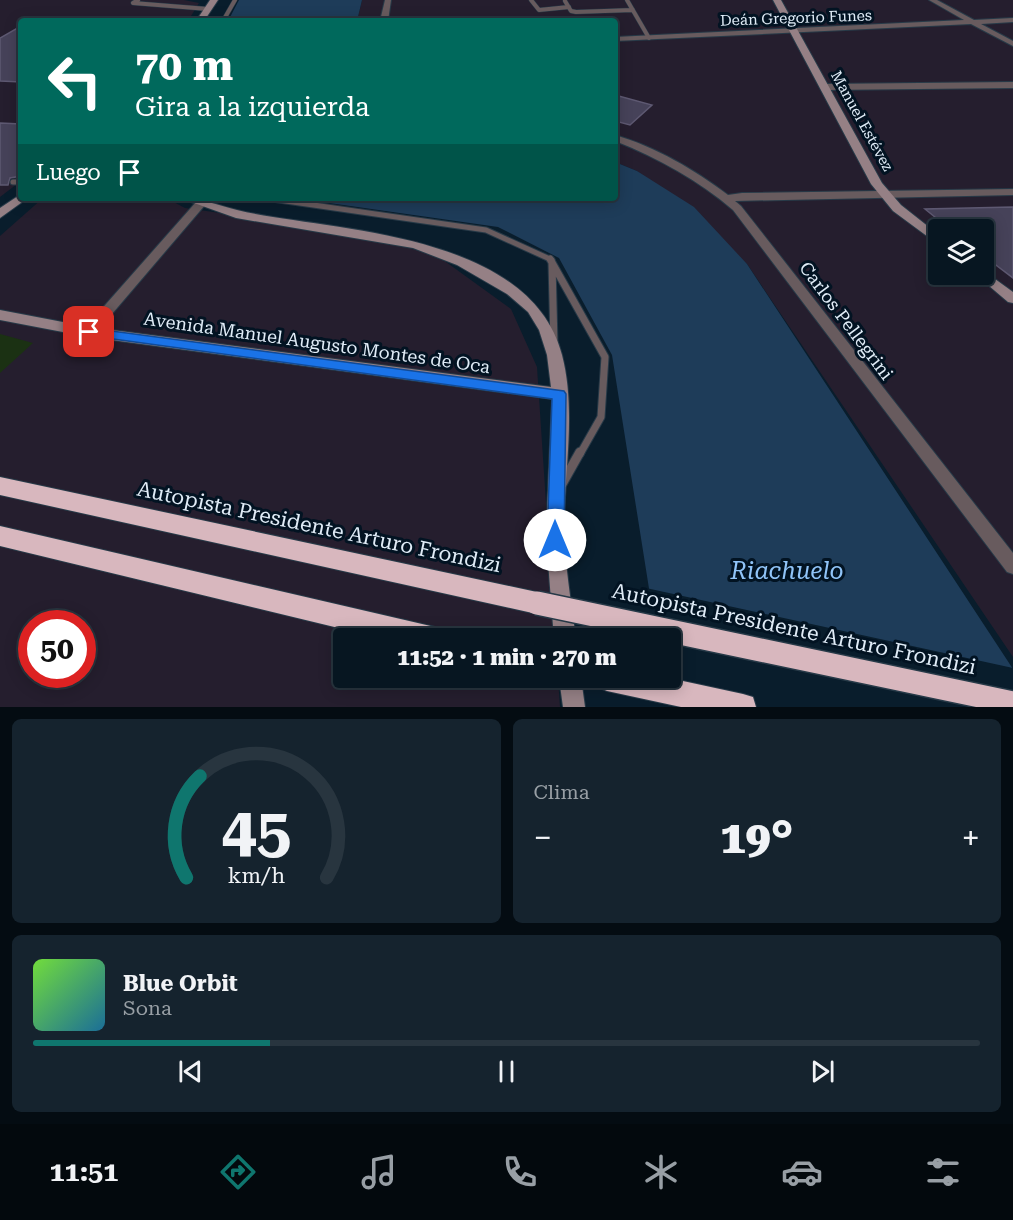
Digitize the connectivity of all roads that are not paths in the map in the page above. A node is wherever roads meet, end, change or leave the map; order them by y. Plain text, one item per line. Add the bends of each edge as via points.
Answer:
1 (138, 0) edge
2 (214, 0) edge
3 (235, 0) edge
4 (388, 0) edge
5 (531, 0) edge
6 (627, 0) edge
7 (777, 0) edge
8 (932, 0) edge
9 (566, 1) edge
10 (569, 8) junction
11 (208, 9) junction
12 (633, 10) junction
13 (202, 18) edge
14 (226, 18) edge
15 (385, 18) edge
16 (1013, 20) edge
17 (973, 23) junction
18 (794, 32) junction
19 (649, 38) junction
20 (618, 39) edge
21 (1013, 44) edge
22 (1013, 85) edge
23 (825, 87) junction
24 (618, 139) edge
25 (13, 182) dead end
26 (18, 182) edge
27 (1013, 192) edge
28 (885, 194) junction
29 (726, 199) junction
30 (18, 200) edge
31 (194, 201) edge
32 (198, 201) edge
33 (286, 201) edge
34 (0, 214) edge
35 (928, 232) edge
36 (552, 260) junction
37 (994, 284) edge
38 (1013, 299) edge
39 (0, 315) edge
40 (89, 332) junction
41 (554, 356) junction
42 (559, 394) junction
43 (0, 474) edge
44 (0, 486) edge
45 (556, 495) junction
46 (137, 514) junction
47 (0, 536) edge
48 (1013, 566) edge
49 (389, 628) edge
50 (564, 628) edge
51 (571, 688) edge
52 (654, 688) edge
53 (1013, 703) edge
54 (574, 707) edge
55 (743, 707) edge

1 - 11 lane via 133,3
2 - 11 main road
3 - 14 lane
4 - 15 street
5 - 10 lane via 539,10
6 - 12 lane
7 - 18 main road, Manuel Estévez
8 - 17 street
9 - 10 lane
10 - 12 lane via 576,12
11 - 13 main road
12 - 19 lane
16 - 17 street, Deán Gregorio Funes
17 - 18 street, Deán Gregorio Funes
17 - 21 street
18 - 19 street, Deán Gregorio Funes
18 - 23 main road, Manuel Estévez
19 - 20 street, Deán Gregorio Funes
22 - 23 street
23 - 28 main road, Manuel Estévez
24 - 29 street, Carlos Pellegrini via 671,164
25 - 26 lane
27 - 28 street
28 - 29 street
28 - 35 main road, Manuel Estévez
29 - 48 street, Carlos Pellegrini via 746,219
30 - 34 main road
31 - 40 street
32 - 41 main road via 236,214 403,242 447,254 510,290 533,309
33 - 36 lane via 486,230
36 - 41 lane
36 - 45 lane via 605,357 601,417
37 - 38 main road
39 - 40 main road, Avenida Manuel Augusto Montes de Oca
40 - 42 main road, Avenida Manuel Augusto Montes de Oca
41 - 42 main road
42 - 45 main road
43 - 46 highway
44 - 46 highway, Autopista Presidente Arturo Frondizi
45 - 50 main road via 556,556
46 - 53 highway, Autopista Presidente Arturo Frondizi, bridge
47 - 49 highway
51 - 54 main road
52 - 55 highway

